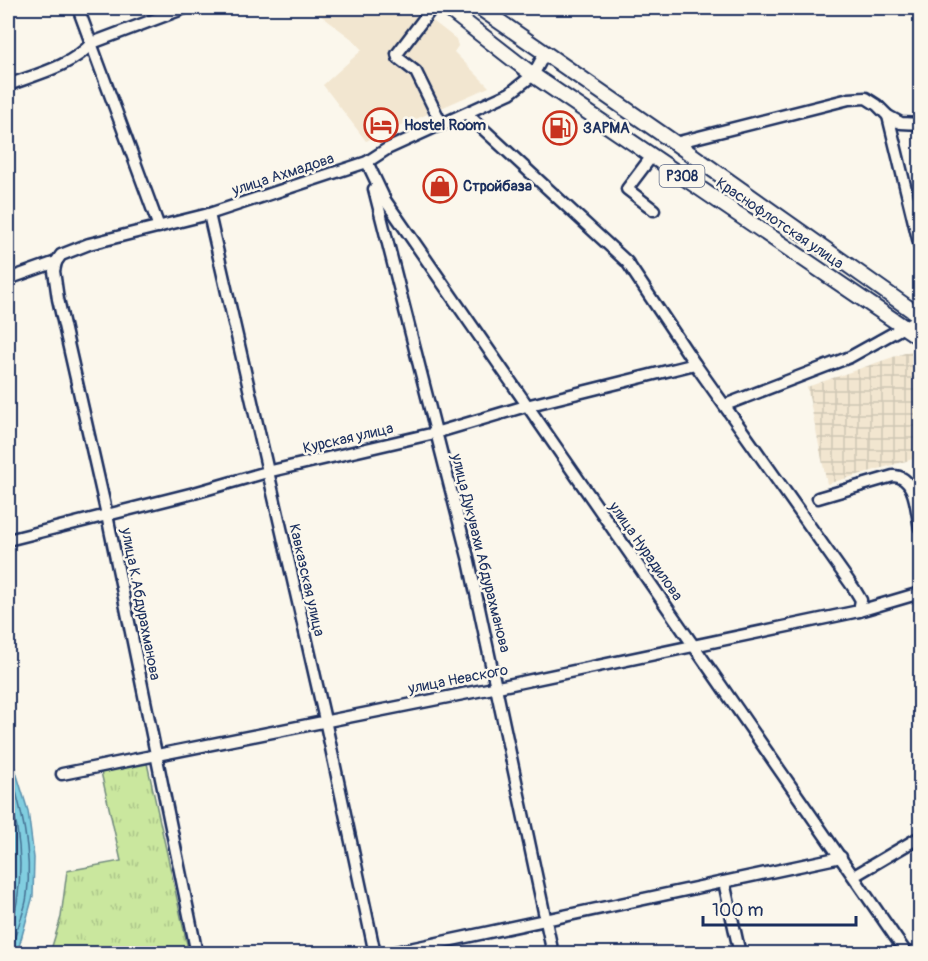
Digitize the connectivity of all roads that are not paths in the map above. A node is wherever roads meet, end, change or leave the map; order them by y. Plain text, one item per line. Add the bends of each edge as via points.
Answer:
1 (78, 8) edge
2 (185, 8) edge
3 (432, 8) edge
4 (447, 8) edge
5 (480, 8) edge
6 (92, 43) junction
7 (545, 53) junction
8 (533, 75) junction
9 (8, 85) edge
10 (467, 114) junction
11 (888, 116) junction
12 (921, 124) edge
13 (442, 125) junction
14 (675, 142) junction
15 (652, 156) junction
16 (367, 162) junction
17 (654, 210) dead end
18 (209, 214) junction
19 (159, 227) junction
20 (921, 247) edge
21 (56, 262) junction
22 (8, 279) edge
23 (921, 317) edge
24 (904, 327) junction
25 (921, 338) edge
26 (694, 364) junction
27 (725, 405) junction
28 (526, 406) junction
29 (435, 433) junction
30 (267, 472) junction
31 (818, 498) dead end
32 (107, 515) junction
33 (921, 528) edge
34 (8, 540) edge
35 (921, 593) edge
36 (859, 610) junction
37 (694, 644) junction
38 (498, 687) junction
39 (325, 720) junction
40 (156, 754) junction
41 (62, 774) dead end
42 (921, 837) edge
43 (841, 857) junction
44 (854, 876) junction
45 (724, 882) junction
46 (546, 921) junction
47 (197, 954) edge
48 (375, 954) edge
49 (386, 954) edge
50 (553, 954) edge
51 (740, 954) edge
52 (907, 954) edge

1 - 6 street
2 - 6 street
3 - 13 street via 397,54 416,72
4 - 8 main road, Краснофлотская улица / P308
5 - 7 main road, Краснофлотская улица / p308
6 - 9 street via 82,54 60,66
6 - 19 street
7 - 8 street, улица Ахмадова
7 - 14 main road, Краснофлотская улица / p308
8 - 10 street, улица Ахмадова via 510,93
8 - 15 main road, Краснофлотская улица / P308
10 - 13 street, улица Ахмадова
10 - 26 street via 627,262
11 - 12 street via 901,123
11 - 14 street via 866,98 849,99
11 - 20 street
13 - 16 street, улица Ахмадова
14 - 23 main road, Краснофлотская улица / p308
15 - 17 street via 627,189
15 - 24 main road, Краснофлотская улица / P308
16 - 18 street, улица Ахмадова
16 - 28 street, улица Нурадилова via 385,200
16 - 29 street, улица Дукувахи Абдурахманова
18 - 19 street, улица Ахмадова
18 - 30 street, Кавказская улица
19 - 21 street, улица Ахмадова via 75,249
21 - 22 street, улица Ахмадова
21 - 32 street, улица К.Абдурахманова via 58,299
23 - 24 street
24 - 25 main road, Краснофлотская улица / P308
24 - 27 street via 850,357
26 - 27 street
26 - 28 street, Курская улица
27 - 36 street via 855,590 861,600
28 - 29 street, Курская улица
28 - 37 street, улица Нурадилова
29 - 30 street, Курская улица
29 - 38 street, улица Дукувахи Абдурахманова via 470,561
30 - 32 street, Курская улица
30 - 39 street, Кавказская улица
31 - 33 street via 899,476 910,485
32 - 34 street, Курская улица
32 - 40 street, улица К.Абдурахманова
35 - 36 street, улица Невского
36 - 37 street, улица Невского
37 - 38 street, улица Невского
37 - 43 street, улица Нурадилова
38 - 39 street, улица Невского
38 - 46 street, улица Дукувахи Абдурахманова
39 - 40 street, улица Невского
39 - 48 street, Кавказская улица
40 - 41 street, улица Невского
40 - 47 street, улица К.Абдурахманова
42 - 44 street
43 - 44 street, улица Нурадилова
43 - 45 street
44 - 52 street, улица Нурадилова
45 - 46 street
45 - 51 street
46 - 49 street
46 - 50 street, улица Дукувахи Абдурахманова

